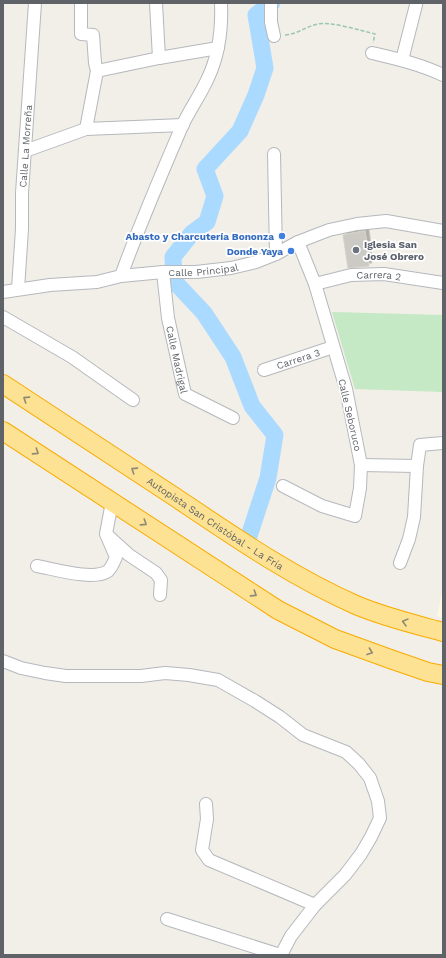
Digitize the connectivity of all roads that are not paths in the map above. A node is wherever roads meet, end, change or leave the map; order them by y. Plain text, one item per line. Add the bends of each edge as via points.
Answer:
1 (36, 3) edge
2 (81, 3) edge
3 (156, 3) edge
4 (221, 3) edge
5 (271, 3) edge
6 (416, 5) dead end
7 (274, 36) road end
8 (218, 48) junction
9 (372, 53) road end
10 (159, 58) junction
11 (402, 60) junction
12 (97, 70) junction
13 (443, 75) edge
14 (183, 124) junction
15 (86, 129) junction
16 (25, 151) junction
17 (274, 154) dead end
18 (443, 231) edge
19 (298, 242) junction
20 (276, 254) junction
21 (163, 272) junction
22 (121, 276) junction
23 (443, 282) edge
24 (315, 284) junction
25 (18, 289) junction
26 (3, 292) edge
27 (3, 317) edge
28 (333, 347) junction
29 (264, 370) dead end
30 (3, 384) edge
31 (133, 400) dead end
32 (233, 418) dead end
33 (3, 431) edge
34 (443, 443) edge
35 (361, 464) junction
36 (417, 466) junction
37 (283, 486) dead end
38 (112, 502) junction
39 (106, 534) junction
40 (400, 563) dead end
41 (37, 566) dead end
42 (160, 595) dead end
43 (443, 632) edge
44 (3, 661) edge
45 (443, 675) edge
46 (206, 804) dead end
47 (315, 905) junction
48 (168, 919) dead end
49 (281, 955) edge

1 - 16 street, Calle La Morreña
2 - 12 street via 81,34 92,35
3 - 10 street
4 - 8 street
5 - 7 street
6 - 11 street
8 - 10 street
8 - 14 street via 209,77
9 - 11 street
10 - 12 street
11 - 13 street
12 - 15 street
14 - 15 street
14 - 22 street
15 - 16 street
16 - 25 street, Calle La Morreña
17 - 20 street
18 - 19 street, Calle Principal via 386,221 329,230
19 - 20 street, Calle Principal
19 - 24 street, Calle Seboruco
20 - 21 street, Calle Principal via 231,268
21 - 22 street, Calle Principal
21 - 32 street, Calle Madrigal via 168,318 185,394
22 - 25 street, Calle Principal via 97,282
23 - 24 street, Carrera 2 via 384,274 351,275
24 - 28 street, Calle Seboruco
25 - 26 street, Calle Principal
27 - 31 street via 72,357
28 - 29 street, Carrera 3
28 - 35 street, Calle Seboruco via 346,389
43 -> 30 highway, Autopista San Cristóbal - La Fría via 380,614 307,581 240,540
33 -> 38 highway
34 - 36 street via 420,445
35 - 36 street
35 - 37 street, Calle Seboruco via 355,516 322,506
36 - 40 street via 414,517
38 - 39 street
38 -> 45 highway via 278,610 335,639
39 - 41 street via 116,557 112,567 102,574 83,575
39 - 42 street via 129,555 156,573 161,580
44 - 47 street via 21,668 66,676 141,676 166,673 218,680 280,717 303,735 346,752 370,778 380,818 361,854 345,875
46 - 47 street via 207,820 202,850 209,860
47 - 49 street via 291,936
48 - 49 street

